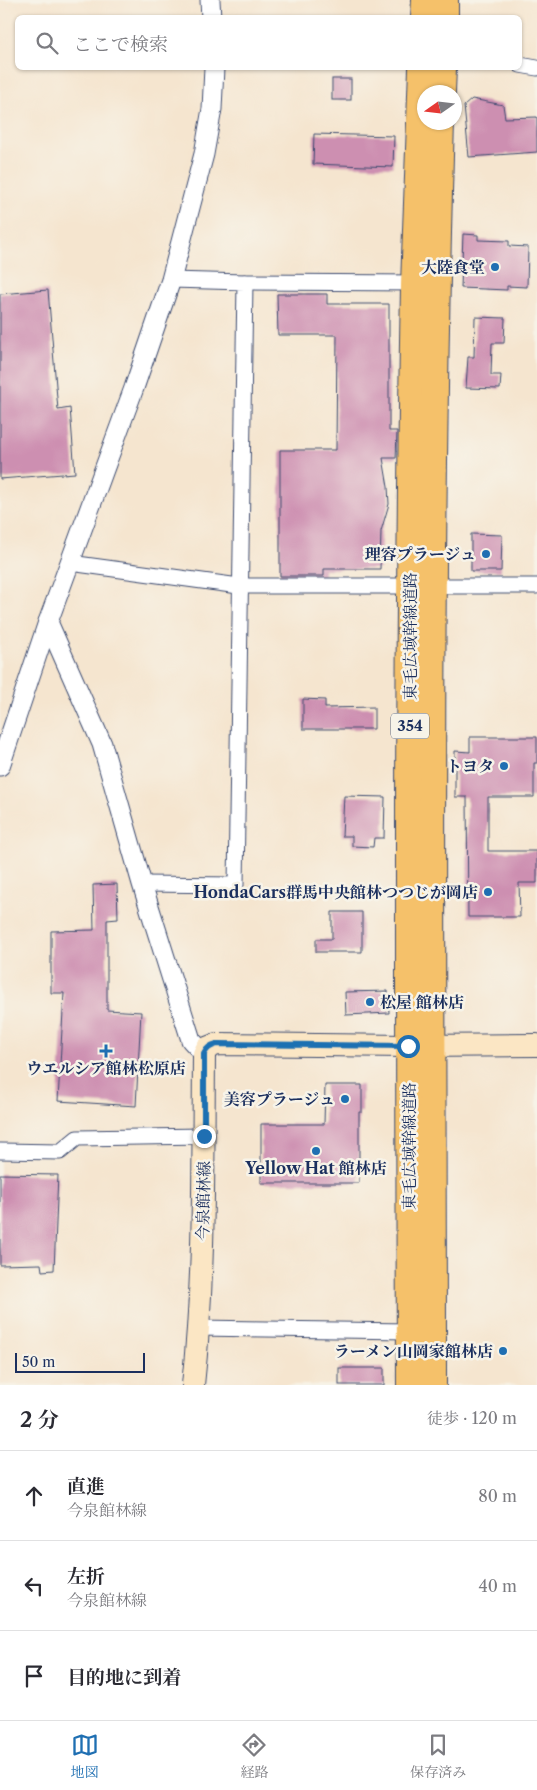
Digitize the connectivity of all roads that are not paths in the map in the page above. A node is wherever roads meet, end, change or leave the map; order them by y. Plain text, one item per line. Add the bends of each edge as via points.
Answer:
1 (210, 0) edge
2 (425, 0) edge
3 (446, 0) edge
4 (211, 15) edge
5 (424, 15) edge
6 (445, 15) edge
7 (522, 65) edge
8 (537, 68) edge
9 (214, 70) edge
10 (422, 70) edge
11 (443, 70) edge
12 (442, 85) edge
13 (440, 130) edge
14 (171, 280) junction
15 (245, 282) junction
16 (425, 284) junction
17 (70, 563) junction
18 (422, 585) junction
19 (239, 586) junction
20 (537, 586) edge
21 (48, 622) junction
22 (0, 765) edge
23 (142, 884) junction
24 (537, 1045) edge
25 (421, 1046) junction
26 (204, 1054) junction
27 (204, 1136) junction
28 (0, 1151) edge
29 (199, 1328) junction
30 (410, 1331) junction
31 (193, 1385) edge
32 (410, 1385) edge
33 (433, 1385) edge

1 - 4 street
2 - 5 highway
3 - 6 highway
7 - 8 street
9 - 14 street via 212,109 204,154
10 - 16 highway, 東毛広域幹線道路 / 354
11 - 12 highway
13 - 16 highway, 東毛広域幹線道路 / 354
14 - 15 street
14 - 17 street
15 - 16 street
15 - 19 street
16 - 18 highway, 東毛広域幹線道路 / 354
17 - 19 street
17 - 21 street
18 - 19 street
18 - 20 street
18 - 25 highway, 東毛広域幹線道路 / 354
19 - 23 street via 236,885
21 - 22 street
21 - 23 street via 102,744
23 - 26 street via 191,1040
24 - 25 main road
25 - 26 main road via 217,1044 207,1048
25 - 30 highway, 東毛広域幹線道路 / 354
25 - 33 highway, 東毛広域幹線道路 / 354
26 - 27 main road, 今泉館林線
27 - 28 street via 77,1138 60,1152
27 - 29 main road, 今泉館林線
29 - 30 street
29 - 31 main road, 今泉館林線
30 - 32 highway, 東毛広域幹線道路 / 354

